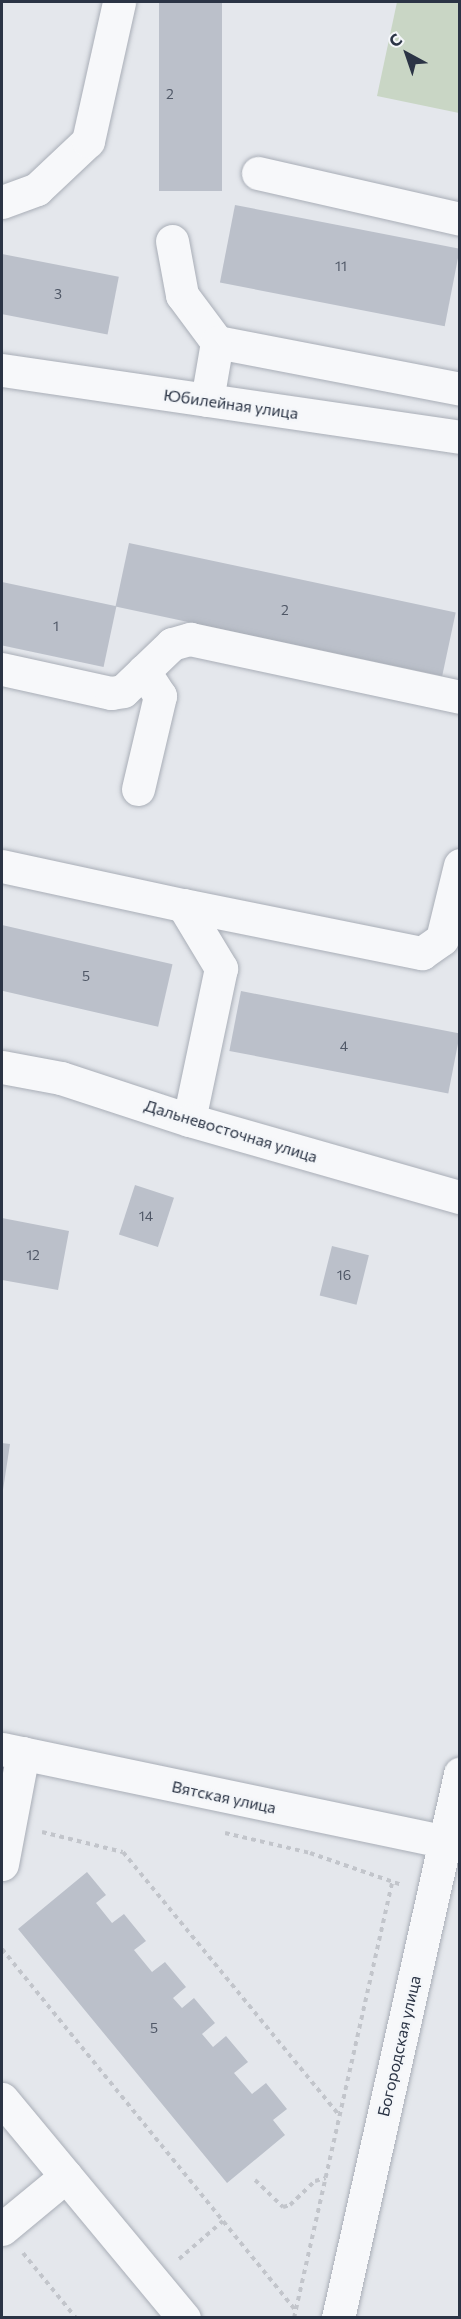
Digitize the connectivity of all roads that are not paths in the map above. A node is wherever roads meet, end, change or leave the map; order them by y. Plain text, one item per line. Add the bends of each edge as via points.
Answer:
1 (119, 2) edge
2 (258, 173) dead end
3 (2, 202) edge
4 (459, 219) edge
5 (172, 240) dead end
6 (218, 342) junction
7 (2, 370) edge
8 (459, 388) edge
9 (207, 400) junction
10 (459, 437) edge
11 (2, 669) edge
12 (144, 671) junction
13 (459, 697) edge
14 (138, 789) dead end
15 (459, 865) edge
16 (2, 866) edge
17 (183, 904) junction
18 (2, 1067) edge
19 (189, 1120) junction
20 (459, 1197) edge
21 (12, 1751) edge
22 (459, 1774) edge
23 (447, 1842) junction
24 (2, 1864) edge
25 (2, 2099) edge
26 (66, 2176) junction
27 (2, 2229) edge
28 (184, 2318) edge
29 (338, 2318) edge

1 - 3 street via 88,141 37,189
2 - 4 street
5 - 6 street via 182,295
6 - 8 street
6 - 9 street
7 - 9 street, Юбилейная улица
9 - 10 street, Юбилейная улица
11 - 12 street via 111,693 123,691
12 - 13 street via 172,644 190,639
12 - 14 street via 160,696
15 - 17 street via 442,939 422,953
16 - 17 street
17 - 19 street via 221,968
18 - 19 street, Дальневосточная улица via 61,1078
19 - 20 street, Дальневосточная улица
21 - 23 street, Вятская улица
21 - 24 street via 9,1825
22 - 23 street, Богородская улица
23 - 29 street, Богородская улица
25 - 26 street
26 - 27 street
26 - 28 street

